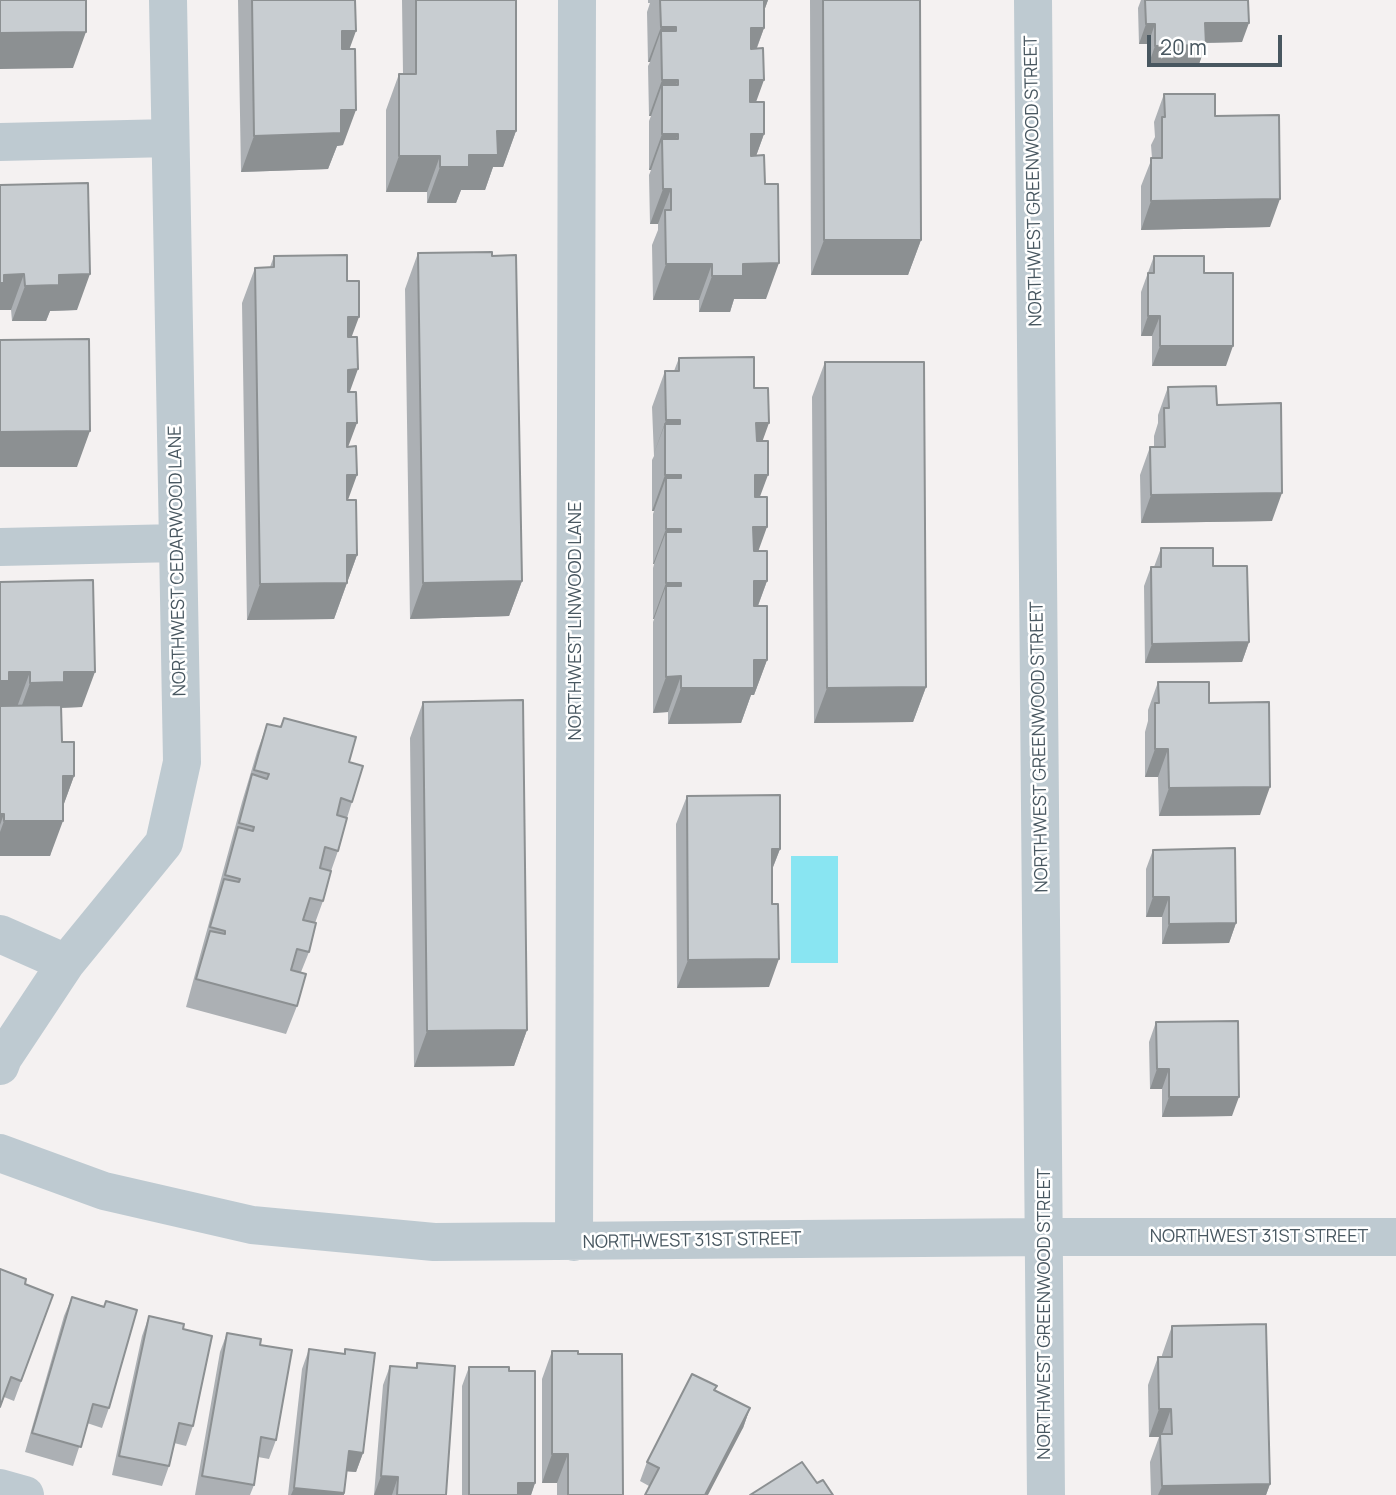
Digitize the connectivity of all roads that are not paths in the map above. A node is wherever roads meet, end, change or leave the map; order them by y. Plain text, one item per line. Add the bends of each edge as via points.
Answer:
1 (168, 0) edge
2 (577, 0) edge
3 (1033, 0) edge
4 (170, 138) junction
5 (0, 142) edge
6 (178, 543) junction
7 (0, 547) edge
8 (0, 934) edge
9 (66, 963) junction
10 (0, 1066) edge
11 (0, 1153) edge
12 (1044, 1237) junction
13 (1396, 1237) edge
14 (574, 1242) junction
15 (0, 1488) edge
16 (24, 1495) edge
17 (1046, 1495) edge

1 - 4 street, NORTHWEST CEDARWOOD LANE
2 - 14 street, NORTHWEST LINWOOD LANE
3 - 12 street, NORTHWEST GREENWOOD STREET
4 - 5 street
4 - 6 street, NORTHWEST CEDARWOOD LANE
6 - 7 street
6 - 9 street, NORTHWEST CEDARWOOD LANE via 182,762 164,843
8 - 9 street
9 - 10 street, NORTHWEST CEDARWOOD LANE
11 - 14 street, NORTHWEST 31ST STREET via 104,1191 251,1225 433,1242
12 - 13 street, NORTHWEST 31ST STREET
12 - 14 street, NORTHWEST 31ST STREET
12 - 17 street, NORTHWEST GREENWOOD STREET
15 - 16 street

